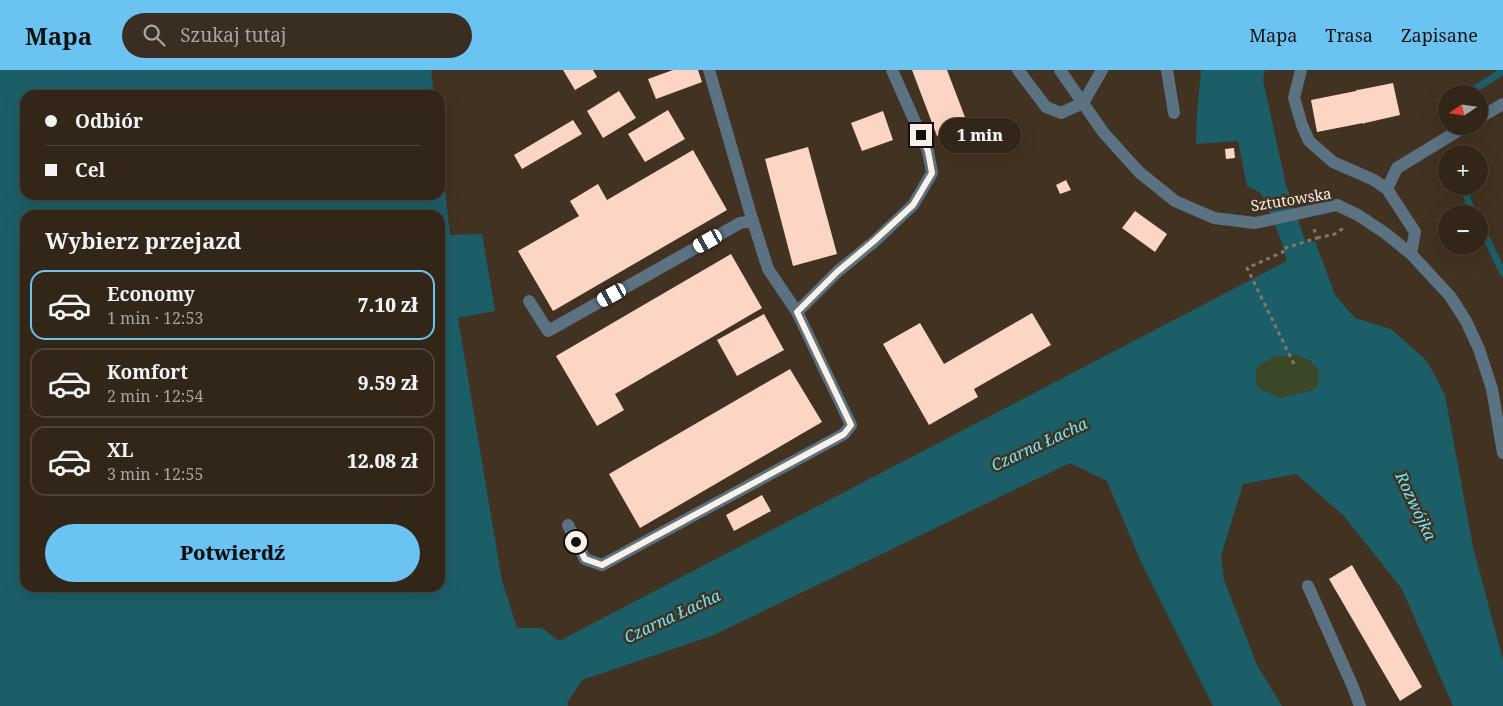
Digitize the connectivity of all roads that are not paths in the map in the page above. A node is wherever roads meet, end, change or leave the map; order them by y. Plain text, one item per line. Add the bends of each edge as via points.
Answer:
1 (709, 70) edge
2 (892, 70) edge
3 (1018, 70) edge
4 (1060, 70) edge
5 (1102, 70) edge
6 (1167, 70) edge
7 (1300, 70) edge
8 (1083, 102) junction
9 (1503, 104) edge
10 (1174, 113) dead end
11 (1488, 113) edge
12 (1451, 135) edge
13 (1387, 189) junction
14 (753, 221) junction
15 (1410, 254) junction
16 (529, 301) dead end
17 (797, 312) junction
18 (1503, 453) edge
19 (568, 525) dead end
20 (1308, 586) dead end
21 (1360, 706) edge

1 - 14 street
2 - 17 street via 928,151 932,173 913,205
3 - 8 street via 1046,107 1061,113
4 - 8 street, Sztutowska
5 - 8 street
6 - 10 street
7 - 13 street via 1294,98 1310,141 1332,162
8 - 15 street, Sztutowska via 1103,132 1139,172 1175,201 1214,218 1256,223 1336,205 1358,215
9 - 11 street
12 - 13 street via 1398,168
13 - 15 street via 1416,232
14 - 16 street via 740,224 548,331
14 - 17 street via 768,269
15 - 18 street, Sztutowska via 1450,296 1466,321 1492,389
17 - 19 street via 851,425 844,434 602,565 585,559
20 - 21 street

